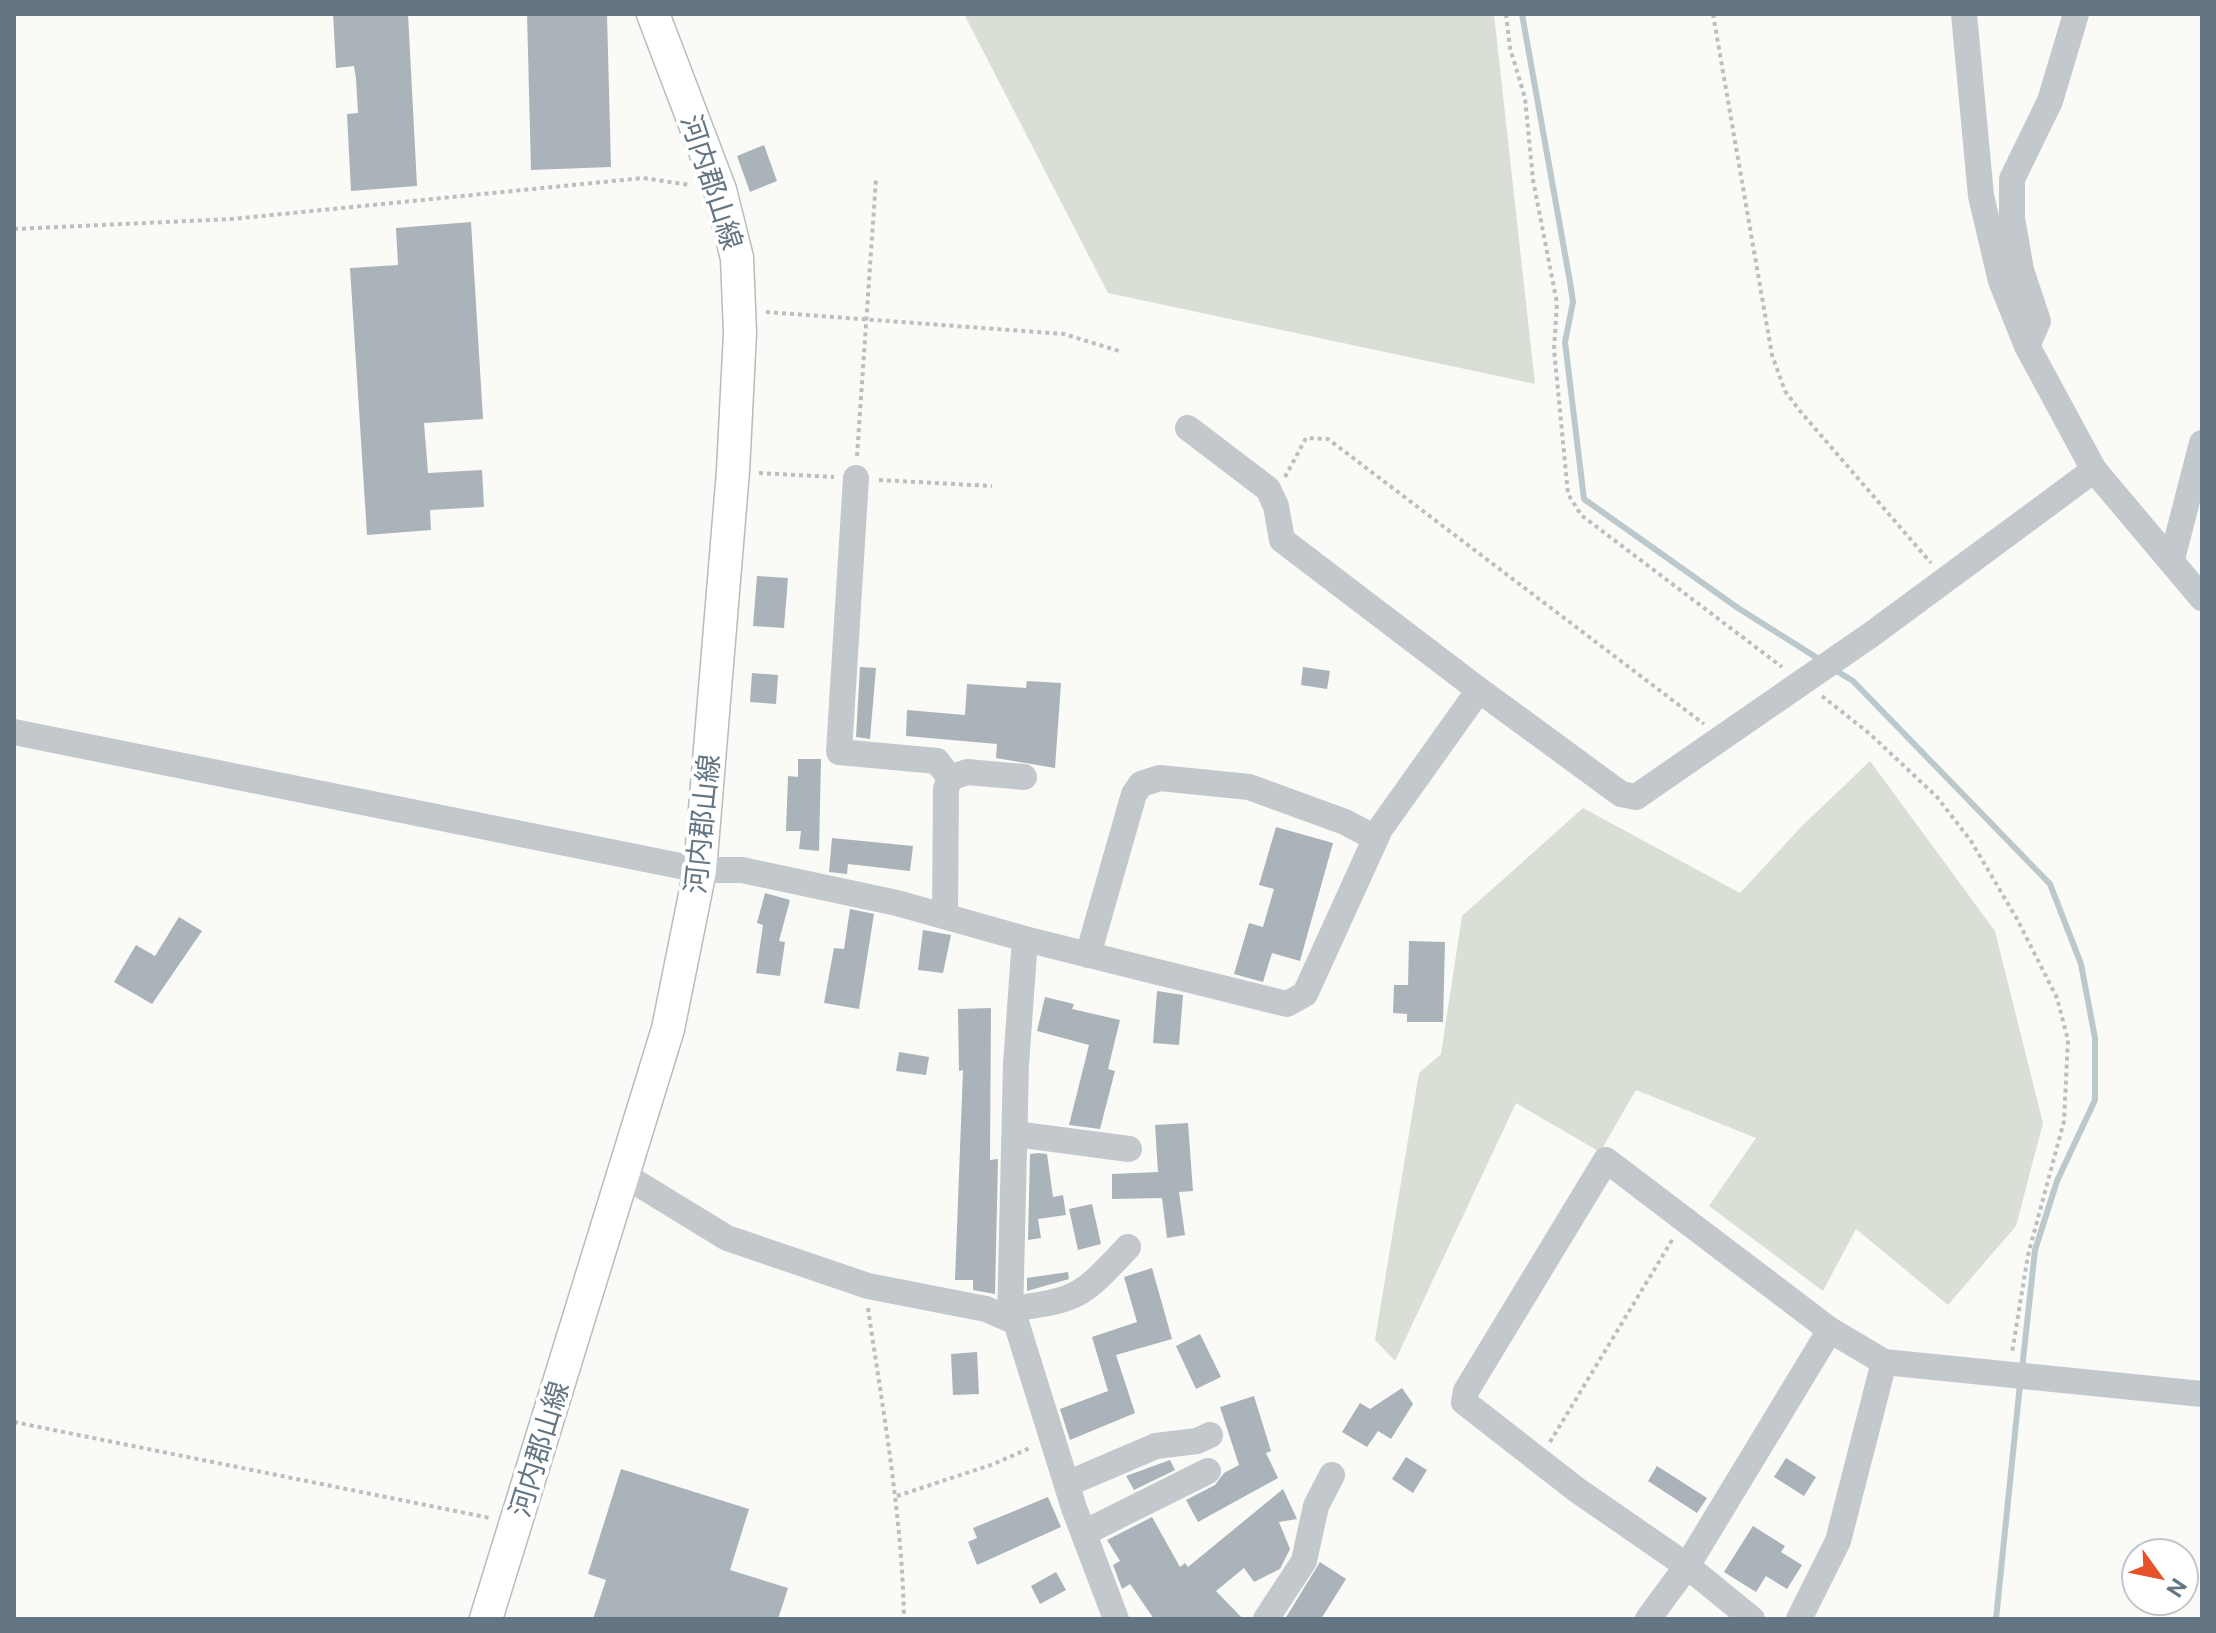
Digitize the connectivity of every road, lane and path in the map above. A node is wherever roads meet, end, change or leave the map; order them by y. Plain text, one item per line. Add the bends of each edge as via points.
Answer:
1 (653, 14) edge
2 (1713, 14) edge
3 (1964, 14) edge
4 (2076, 14) edge
5 (876, 179) dead end
6 (720, 190) junction
7 (14, 229) edge
8 (739, 310) junction
9 (866, 319) junction
10 (2027, 346) junction
11 (1119, 351) dead end
12 (1188, 428) dead end
13 (2202, 443) edge
14 (2094, 470) junction
15 (856, 478) joint
16 (1276, 506) junction
17 (2172, 559) junction
18 (1946, 580) junction
19 (2202, 598) edge
20 (1479, 690) junction
21 (14, 732) edge
22 (1723, 738) junction
23 (1024, 777) dead end
24 (950, 778) junction
25 (1375, 838) junction
26 (700, 870) junction
27 (945, 916) junction
28 (1025, 939) junction
29 (1088, 955) junction
30 (1015, 1134) junction
31 (1129, 1149) dead end
32 (624, 1175) junction
33 (1685, 1220) junction
34 (1128, 1247) dead end
35 (868, 1286) junction
36 (1010, 1313) junction
37 (1830, 1330) junction
38 (1884, 1362) junction
39 (2202, 1394) edge
40 (14, 1422) edge
41 (1210, 1435) dead end
42 (1053, 1438) junction
43 (1539, 1461) junction
44 (1208, 1471) dead end
45 (1332, 1475) dead end
46 (1067, 1484) junction
47 (897, 1496) junction
48 (515, 1526) junction
49 (1084, 1533) junction
50 (1687, 1566) junction
51 (486, 1619) edge
52 (904, 1619) edge
53 (1116, 1619) edge
54 (1266, 1619) edge
55 (1648, 1619) edge
56 (1752, 1619) edge
57 (1799, 1619) edge

1 - 6 main road, 河内郡山線
2 - 18 path via 1772,355 1785,391
3 - 10 street via 1981,196 2001,281
4 - 10 street via 2050,101 2012,179 2021,270 2038,321
5 - 9 path
6 - 7 path via 643,178 232,219
6 - 8 main road, 河内郡山線 via 737,258
8 - 9 path
8 - 26 main road, 河内郡山線 via 733,471
9 - 11 path via 1064,334
9 - 15 path
10 - 14 street
12 - 16 street via 1268,489
13 - 17 street
14 - 17 street
14 - 18 street
15 - 24 street via 839,752 937,761
16 - 20 street via 1282,540
16 - 22 path via 1306,438 1328,439
17 - 19 street
18 - 22 street
20 - 22 street via 1627,797 1636,797
20 - 25 street
21 - 26 street
23 - 24 street via 967,772
24 - 27 street
25 - 29 street via 1305,994 1294,1003 1268,1002
25 - 29 street via 1249,787 1148,780 1130,807
26 - 27 street via 742,870
26 - 32 main road, 河内郡山線 via 668,1029
27 - 28 street
28 - 29 street
28 - 30 street
30 - 31 street
30 - 36 street
32 - 35 street via 727,1238
32 - 48 main road, 河内郡山線
33 - 37 street
33 - 43 path
33 - 43 street via 1606,1160 1463,1398 1467,1407
34 - 36 street via 1072,1299
35 - 36 street
35 - 47 path
36 - 42 street via 1019,1326
37 - 38 street
37 - 50 street
38 - 39 street
38 - 57 street via 1838,1541
40 - 48 path
41 - 46 street via 1156,1446
42 - 46 street
42 - 47 path
43 - 50 street
44 - 49 street
45 - 54 street via 1316,1506 1304,1561
46 - 49 street
47 - 52 path
48 - 51 main road, 河内郡山線
49 - 53 street
50 - 55 street
50 - 56 street

